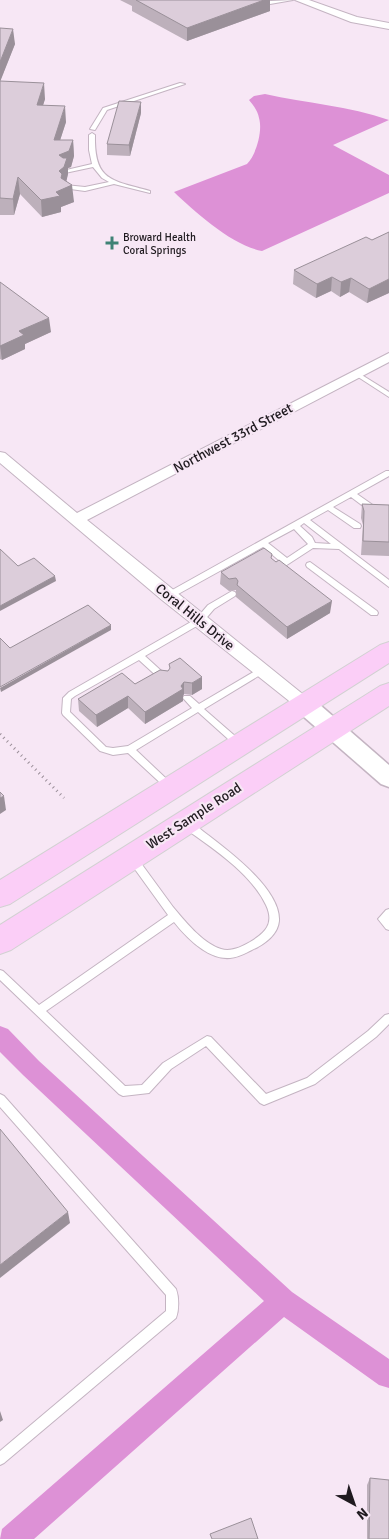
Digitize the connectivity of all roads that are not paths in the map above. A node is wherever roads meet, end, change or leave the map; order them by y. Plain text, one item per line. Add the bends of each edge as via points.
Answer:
1 (264, 0) edge
2 (291, 0) edge
3 (300, 0) edge
4 (389, 26) edge
5 (182, 84) dead end
6 (93, 132) joint
7 (93, 165) junction
8 (65, 171) edge
9 (114, 182) junction
10 (65, 186) edge
11 (148, 192) dead end
12 (389, 358) edge
13 (358, 374) junction
14 (389, 395) edge
15 (0, 456) edge
16 (389, 473) edge
17 (352, 494) junction
18 (328, 507) junction
19 (381, 516) edge
20 (77, 520) junction
21 (305, 520) junction
22 (295, 526) junction
23 (357, 526) dead end
24 (262, 544) junction
25 (312, 545) junction
26 (341, 548) junction
27 (285, 561) junction
28 (310, 565) dead end
29 (275, 569) edge
30 (389, 584) edge
31 (231, 595) dead end
32 (168, 596) junction
33 (374, 613) dead end
34 (199, 621) junction
35 (389, 652) edge
36 (140, 656) junction
37 (262, 670) junction
38 (165, 679) edge
39 (389, 693) edge
40 (187, 698) dead end
41 (304, 704) junction
42 (198, 708) junction
43 (332, 730) junction
44 (240, 745) junction
45 (130, 749) junction
46 (389, 778) edge
47 (171, 788) junction
48 (184, 822) junction
49 (131, 856) junction
50 (0, 895) edge
51 (389, 913) edge
52 (176, 915) junction
53 (389, 926) edge
54 (0, 941) edge
55 (0, 974) edge
56 (39, 1011) junction
57 (389, 1018) edge
58 (0, 1099) edge
59 (0, 1459) edge

1 - 2 lane via 270,3
3 - 4 street via 336,14
5 - 6 lane via 105,109
6 - 7 lane via 90,154
7 - 8 lane
7 - 9 lane
9 - 10 lane via 85,189
9 - 11 lane
12 - 13 street, Northwest 33rd Street
13 - 14 lane
13 - 20 street, Northwest 33rd Street
15 - 20 street, Coral Hills Drive
16 - 17 lane
17 - 18 lane
17 - 19 lane
18 - 21 lane
18 - 23 lane
20 - 32 street, Coral Hills Drive
21 - 22 lane
21 - 26 lane
22 - 24 lane
22 - 25 lane
24 - 27 lane
24 - 32 lane
25 - 26 lane
25 - 27 lane
26 - 30 lane
27 - 29 lane
28 - 33 lane
31 - 34 lane via 211,607
32 - 34 street, Coral Hills Drive
34 - 36 lane
34 - 37 street, Coral Hills Drive
35 - 41 main road
36 - 38 lane
36 - 45 lane via 72,694 65,706 66,713 103,749 110,752
37 - 41 street, Coral Hills Drive
37 - 42 lane
39 - 43 main road, West Sample Road
40 - 42 lane
41 - 43 street, Coral Hills Drive
41 - 44 main road
42 - 44 lane
42 - 45 lane
43 - 46 street, Coral Hills Drive
43 - 48 main road, West Sample Road
44 - 47 main road
45 - 47 lane
47 - 50 main road
48 - 49 main road, West Sample Road
48 - 52 lane via 228,855 260,886 273,910 274,925 267,936 237,954 216,952 189,932
49 - 52 lane
49 - 54 main road, West Sample Road
51 - 53 lane via 383,919
52 - 56 lane
55 - 56 lane
56 - 57 lane via 123,1091 145,1090 167,1066 207,1040 264,1100 311,1081
58 - 59 lane via 172,1293 172,1314

